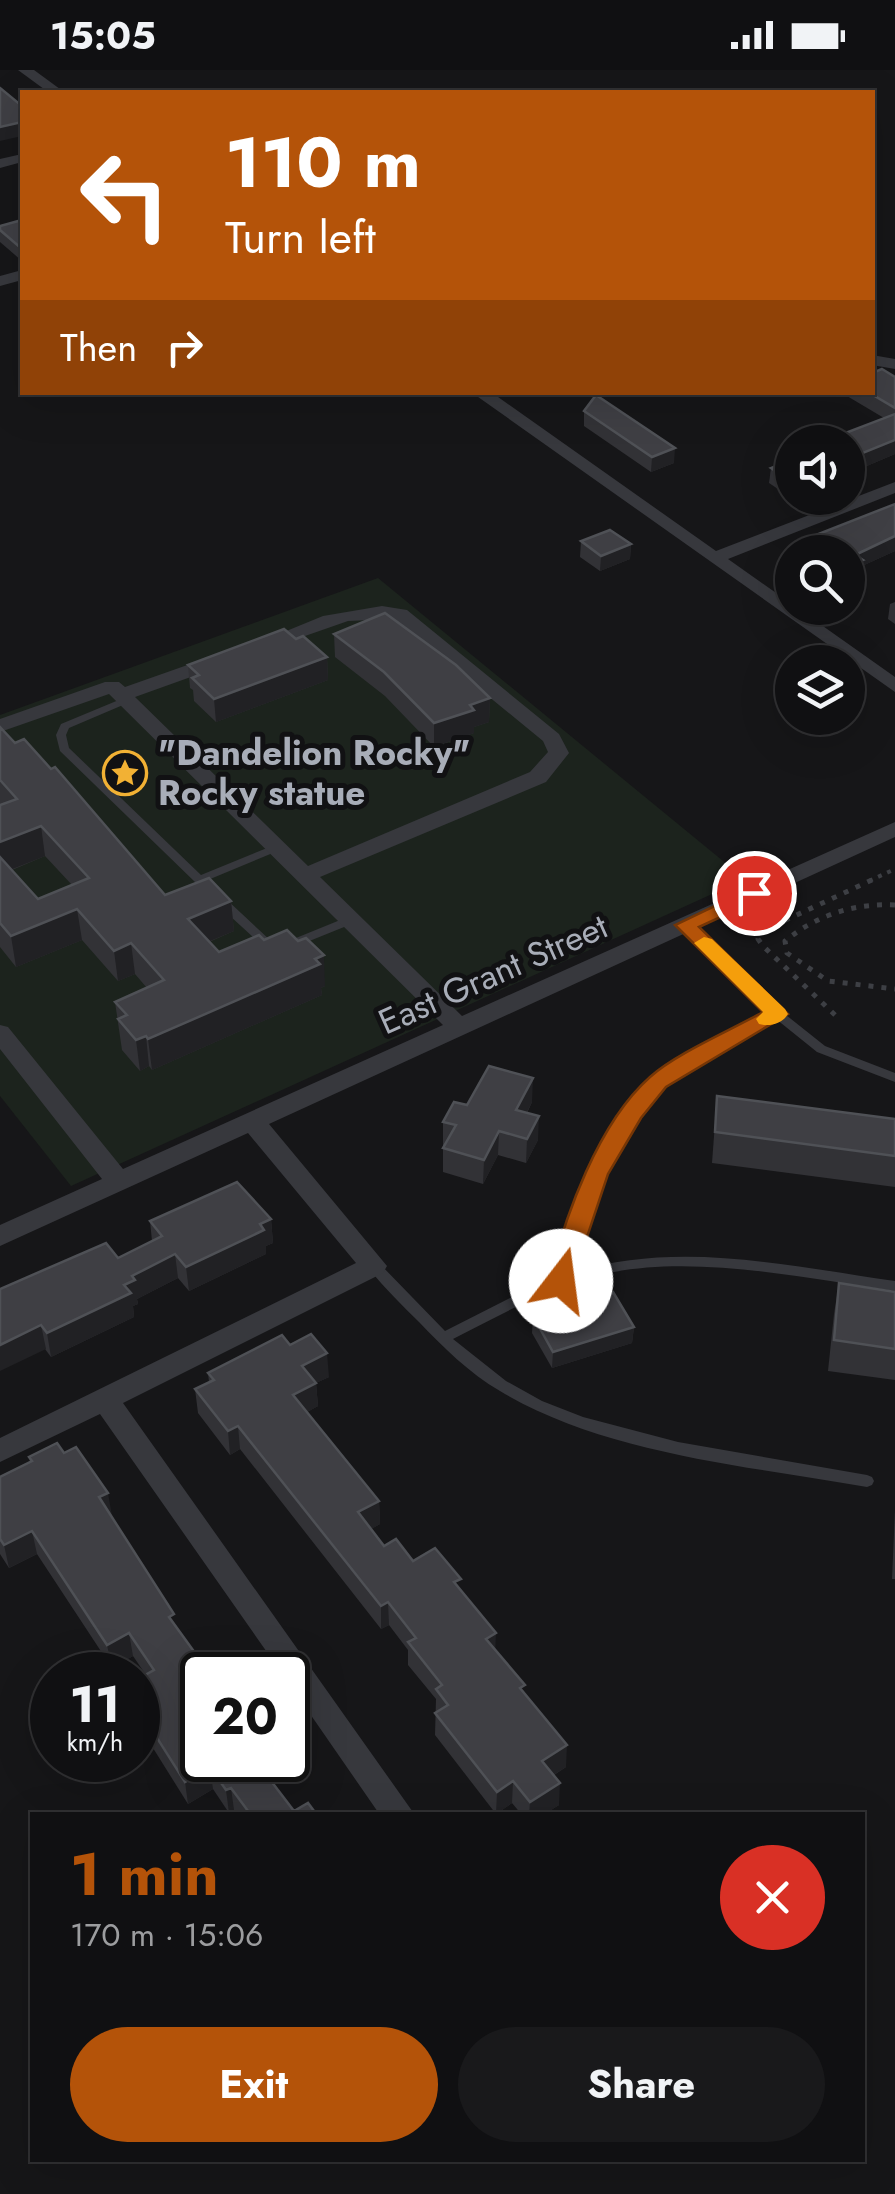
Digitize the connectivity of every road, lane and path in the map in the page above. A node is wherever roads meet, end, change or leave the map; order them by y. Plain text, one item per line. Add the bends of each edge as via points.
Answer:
1 (25, 70) edge
2 (54, 90) edge
3 (484, 395) edge
4 (895, 486) edge
5 (714, 558) junction
6 (895, 686) edge
7 (123, 698) junction
8 (0, 726) edge
9 (895, 829) edge
10 (276, 848) junction
11 (895, 868) edge
12 (304, 875) junction
13 (199, 880) junction
14 (827, 900) junction
15 (895, 905) edge
16 (840, 911) junction
17 (350, 920) junction
18 (686, 925) junction
19 (895, 988) edge
20 (777, 1014) junction
21 (835, 1015) dead end
22 (460, 1027) junction
23 (0, 1033) edge
24 (895, 1078) edge
25 (252, 1121) junction
26 (119, 1182) junction
27 (0, 1236) edge
28 (374, 1266) junction
29 (561, 1281) junction
30 (895, 1286) edge
31 (442, 1338) junction
32 (105, 1399) junction
33 (0, 1451) edge
34 (868, 1481) dead end
35 (397, 1812) edge

1 - 2 street
3 - 5 street
4 - 5 street
5 - 6 street
7 - 8 street via 112,686
7 - 10 street
7 - 12 street via 374,609 400,614 552,738 559,753 538,777
7 - 13 lane via 65,726 60,742
9 - 18 street, East Grant Street
10 - 12 street
10 - 13 lane
11 - 14 path
12 - 17 street
13 - 17 lane via 269,944 298,941
14 - 16 path
14 - 21 path via 767,926 758,939
15 - 16 path
16 - 19 path via 798,929 786,941 787,953 828,981
17 - 22 street
18 - 20 lane
18 - 22 street, East Grant Street
20 - 24 lane via 820,1048
20 - 29 lane via 658,1082 633,1112 596,1173
22 - 25 street, East Grant Street
23 - 26 street
25 - 26 street, East Grant Street
25 - 28 street
26 - 27 street, East Grant Street
28 - 31 lane
28 - 32 street
29 - 30 lane via 609,1268 694,1265
29 - 31 lane
31 - 34 lane via 504,1388 569,1417 661,1443
32 - 33 street
32 - 35 street

